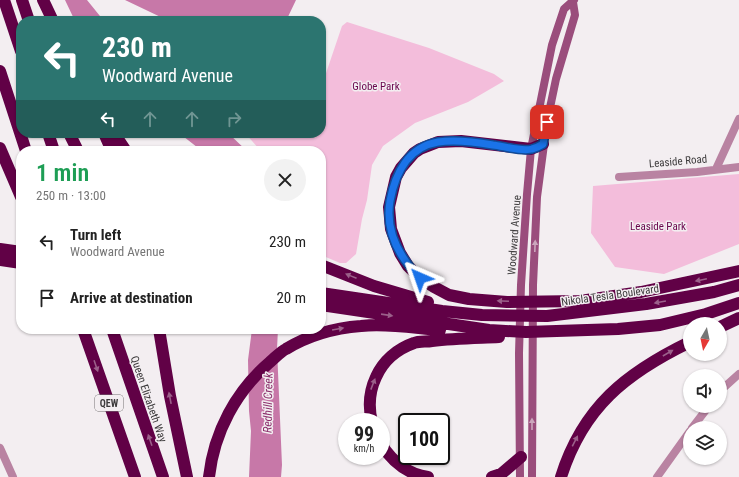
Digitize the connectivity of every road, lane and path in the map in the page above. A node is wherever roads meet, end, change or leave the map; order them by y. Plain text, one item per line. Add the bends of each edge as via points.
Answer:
1 (4, 0) edge
2 (22, 0) edge
3 (43, 0) edge
4 (573, 1) edge
5 (27, 16) edge
6 (51, 16) edge
7 (16, 36) edge
8 (0, 71) edge
9 (739, 119) edge
10 (16, 120) edge
11 (543, 144) junction
12 (0, 148) edge
13 (531, 150) junction
14 (739, 167) edge
15 (716, 169) junction
16 (619, 177) dead end
17 (16, 185) edge
18 (0, 249) edge
19 (16, 251) edge
20 (0, 260) edge
21 (16, 262) edge
22 (326, 267) edge
23 (739, 271) edge
24 (739, 285) edge
25 (326, 294) edge
26 (739, 303) edge
27 (326, 306) edge
28 (482, 315) junction
29 (739, 318) edge
30 (727, 324) edge
31 (618, 329) junction
32 (489, 330) junction
33 (326, 332) edge
34 (85, 334) edge
35 (114, 334) edge
36 (160, 334) edge
37 (317, 334) edge
38 (683, 346) edge
39 (739, 374) edge
40 (727, 385) edge
41 (370, 413) edge
42 (704, 413) edge
43 (697, 421) edge
44 (683, 441) edge
45 (0, 448) edge
46 (390, 457) edge
47 (521, 457) junction
48 (13, 477) edge
49 (135, 477) edge
50 (162, 477) edge
51 (187, 477) edge
52 (209, 477) edge
53 (428, 477) edge
54 (492, 477) edge
55 (520, 477) edge
56 (532, 477) edge
57 (561, 477) edge
58 (657, 477) edge

1 - 7 highway
2 - 5 highway
3 - 6 highway
4 - 11 main road, Woodward Avenue via 575,15 556,79
4 - 13 main road, Woodward Avenue via 564,9 552,45
8 - 10 highway
9 - 15 street
11 - 13 highway
56 -> 11 main road, Woodward Avenue via 533,285 537,197
12 - 17 highway
23 -> 13 highway via 641,292 580,301 507,302 469,299 449,295 420,278 400,253 389,220 394,184 407,160 420,148 438,142 461,141
13 - 47 main road, Woodward Avenue via 521,285
14 - 15 street, Leaside Road
15 - 16 street, Leaside Road
18 - 19 highway
20 - 21 highway
28 -> 22 highway via 400,294
24 -> 28 highway, Nikola Tesla Boulevard via 714,292 588,312 547,316
25 - 28 highway
26 - 31 highway via 660,325
27 -> 32 highway
29 - 30 highway
31 - 32 highway via 526,332
41 -> 31 highway via 370,392 378,372 389,358 414,343 449,339 571,335
33 -> 32 highway via 362,326 449,331
34 -> 49 highway, QEW
50 -> 35 highway, Queen Elizabeth Way / QEW
51 -> 36 highway
52 -> 37 highway via 222,426 242,392 260,370 285,349
57 -> 38 highway via 576,439 592,414 608,396 626,380
39 - 40 street
42 - 43 street
44 - 58 street
45 - 48 street
46 - 53 highway via 409,472
47 - 54 highway via 501,474
47 - 55 main road, Woodward Avenue

